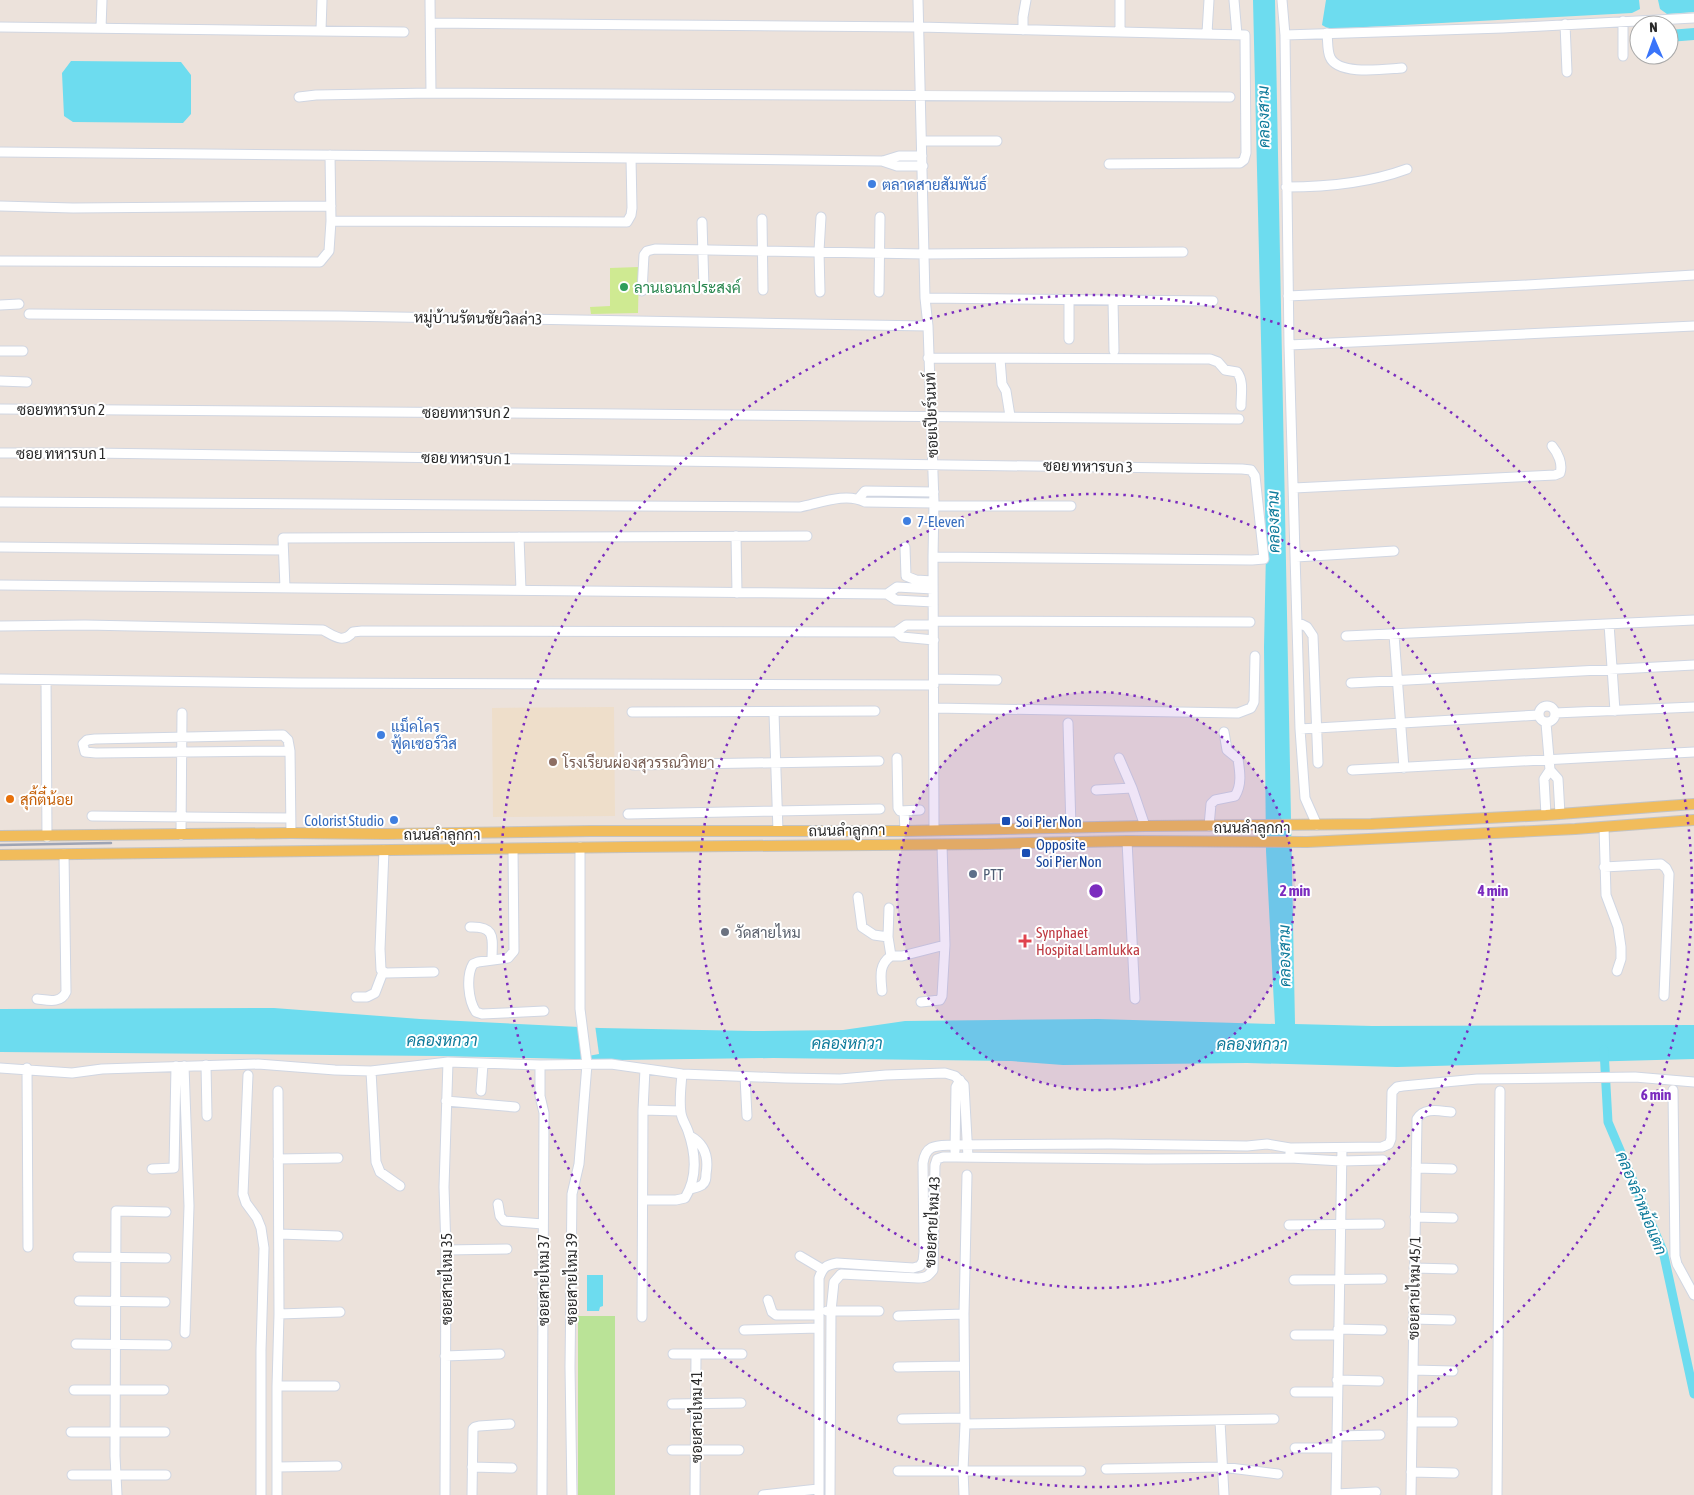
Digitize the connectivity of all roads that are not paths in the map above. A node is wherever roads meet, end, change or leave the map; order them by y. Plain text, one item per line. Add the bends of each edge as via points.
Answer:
1 (102, 0) edge
2 (322, 0) edge
3 (430, 0) edge
4 (918, 0) edge
5 (1026, 0) edge
6 (1120, 0) edge
7 (1209, 0) edge
8 (1234, 0) edge
9 (1282, 0) edge
10 (1694, 18) edge
11 (1623, 21) junction
12 (431, 24) junction
13 (1564, 24) junction
14 (0, 27) edge
15 (919, 27) junction
16 (101, 28) junction
17 (321, 30) junction
18 (1023, 30) junction
19 (1120, 31) junction
20 (404, 32) dead end
21 (1327, 33) junction
22 (1207, 34) junction
23 (1237, 35) junction
24 (1285, 35) junction
25 (1623, 56) dead end
26 (1402, 68) dead end
27 (1567, 72) dead end
28 (431, 93) junction
29 (920, 94) junction
30 (299, 97) dead end
31 (1230, 97) dead end
32 (922, 140) junction
33 (997, 142) dead end
34 (0, 152) edge
35 (330, 155) junction
36 (922, 156) junction
37 (631, 158) junction
38 (882, 161) junction
39 (1109, 164) dead end
40 (923, 166) junction
41 (1407, 169) dead end
42 (1286, 187) junction
43 (0, 206) edge
44 (331, 206) junction
45 (821, 217) dead end
46 (880, 217) dead end
47 (762, 220) dead end
48 (331, 221) junction
49 (702, 222) dead end
50 (764, 250) junction
51 (702, 251) junction
52 (818, 251) junction
53 (1183, 252) dead end
54 (879, 253) junction
55 (925, 254) junction
56 (0, 261) edge
57 (1694, 275) edge
58 (704, 288) dead end
59 (763, 290) dead end
60 (642, 291) dead end
61 (820, 292) dead end
62 (879, 292) dead end
63 (1288, 296) junction
64 (925, 298) junction
65 (1070, 300) junction
66 (1113, 300) junction
67 (1213, 301) dead end
68 (0, 304) edge
69 (19, 304) dead end
70 (29, 314) dead end
71 (928, 326) junction
72 (1694, 326) edge
73 (1069, 339) dead end
74 (1289, 345) junction
75 (0, 351) edge
76 (23, 351) dead end
77 (1114, 351) dead end
78 (928, 358) junction
79 (1000, 358) junction
80 (0, 381) edge
81 (26, 382) dead end
82 (1241, 406) dead end
83 (0, 409) edge
84 (1010, 416) junction
85 (932, 418) junction
86 (1239, 419) dead end
87 (1552, 446) dead end
88 (0, 453) edge
89 (933, 464) junction
90 (1294, 488) junction
91 (934, 492) junction
92 (858, 498) junction
93 (0, 502) edge
94 (934, 504) junction
95 (1071, 506) dead end
96 (736, 536) junction
97 (807, 536) dead end
98 (519, 537) junction
99 (0, 547) edge
100 (905, 547) dead end
101 (283, 550) junction
102 (1394, 551) dead end
103 (933, 557) junction
104 (1296, 557) junction
105 (0, 585) edge
106 (933, 585) junction
107 (285, 588) junction
108 (521, 590) junction
109 (737, 593) junction
110 (887, 594) junction
111 (933, 602) junction
112 (1694, 620) edge
113 (1250, 622) dead end
114 (1297, 622) junction
115 (933, 623) junction
116 (1609, 624) junction
117 (0, 626) edge
118 (896, 632) junction
119 (1394, 635) junction
120 (1346, 636) dead end
121 (934, 640) junction
122 (1255, 656) dead end
123 (1694, 665) edge
124 (1612, 669) junction
125 (0, 680) edge
126 (46, 680) junction
127 (997, 680) dead end
128 (1397, 680) junction
129 (934, 682) junction
130 (1351, 683) dead end
131 (1694, 707) edge
132 (934, 708) junction
133 (875, 711) dead end
134 (1615, 711) junction
135 (632, 712) dead end
136 (774, 712) junction
137 (182, 713) dead end
138 (1555, 713) junction
139 (1538, 715) junction
140 (1546, 722) junction
141 (1068, 723) dead end
142 (1401, 724) junction
143 (1300, 728) junction
144 (1317, 728) junction
145 (1224, 732) dead end
146 (233, 736) junction
147 (182, 737) junction
148 (123, 738) junction
149 (290, 751) junction
150 (234, 752) junction
151 (1694, 752) edge
152 (123, 753) junction
153 (181, 753) junction
154 (897, 758) dead end
155 (1119, 758) dead end
156 (1549, 758) junction
157 (776, 762) junction
158 (879, 762) dead end
159 (1318, 764) dead end
160 (632, 765) dead end
161 (1404, 768) junction
162 (1352, 770) dead end
163 (1550, 770) junction
164 (1132, 788) junction
165 (1096, 790) dead end
166 (1694, 804) edge
167 (880, 809) dead end
168 (920, 810) dead end
169 (777, 811) junction
170 (904, 812) junction
171 (628, 814) dead end
172 (1560, 814) junction
173 (1546, 815) junction
174 (92, 816) dead end
175 (181, 816) junction
176 (290, 818) junction
177 (1694, 820) edge
178 (1312, 825) junction
179 (1145, 826) junction
180 (1209, 826) junction
181 (1604, 827) junction
182 (1071, 828) junction
183 (934, 830) junction
184 (778, 831) junction
185 (905, 831) junction
186 (728, 832) junction
187 (291, 833) junction
188 (181, 835) junction
189 (0, 836) edge
190 (47, 836) junction
191 (1127, 841) junction
192 (942, 845) junction
193 (730, 846) junction
194 (580, 847) junction
195 (513, 849) junction
196 (384, 850) junction
197 (64, 854) junction
198 (0, 855) edge
199 (1604, 868) junction
200 (858, 897) dead end
201 (888, 908) dead end
202 (470, 927) dead end
203 (888, 937) junction
204 (944, 945) junction
205 (891, 956) junction
206 (492, 960) junction
207 (1617, 971) dead end
208 (383, 972) junction
209 (434, 972) dead end
210 (882, 991) dead end
211 (1664, 996) dead end
212 (356, 997) dead end
213 (37, 999) dead end
214 (1136, 999) dead end
215 (921, 1002) dead end
216 (544, 1011) dead end
217 (448, 1062) junction
218 (587, 1062) junction
219 (483, 1064) junction
220 (206, 1065) junction
221 (180, 1066) junction
222 (540, 1066) junction
223 (0, 1068) edge
224 (27, 1068) junction
225 (645, 1069) junction
226 (371, 1071) junction
227 (682, 1074) junction
228 (248, 1075) dead end
229 (745, 1077) junction
230 (960, 1080) junction
231 (1694, 1082) edge
232 (1673, 1090) dead end
233 (278, 1091) dead end
234 (481, 1091) dead end
235 (1500, 1091) dead end
236 (446, 1101) junction
237 (515, 1107) dead end
238 (643, 1110) junction
239 (680, 1111) junction
240 (1451, 1112) dead end
241 (207, 1116) dead end
242 (747, 1116) dead end
243 (954, 1145) junction
244 (968, 1145) junction
245 (1342, 1148) junction
246 (1290, 1153) junction
247 (955, 1157) junction
248 (968, 1157) junction
249 (338, 1158) dead end
250 (278, 1159) junction
251 (1383, 1160) dead end
252 (1341, 1161) junction
253 (1416, 1168) junction
254 (152, 1169) dead end
255 (1452, 1169) dead end
256 (967, 1175) dead end
257 (400, 1186) dead end
258 (643, 1200) junction
259 (498, 1204) dead end
260 (166, 1212) dead end
261 (1415, 1217) junction
262 (1453, 1218) dead end
263 (543, 1224) junction
264 (1340, 1224) junction
265 (1380, 1224) dead end
266 (1290, 1225) dead end
267 (279, 1234) junction
268 (338, 1236) dead end
269 (28, 1248) dead end
270 (508, 1249) dead end
271 (446, 1250) junction
272 (800, 1256) dead end
273 (78, 1257) dead end
274 (117, 1258) junction
275 (166, 1258) dead end
276 (1414, 1268) junction
277 (822, 1269) junction
278 (1453, 1269) dead end
279 (1338, 1279) junction
280 (1382, 1279) dead end
281 (1294, 1280) dead end
282 (1694, 1295) edge
283 (768, 1300) dead end
284 (79, 1301) dead end
285 (116, 1301) junction
286 (165, 1302) dead end
287 (879, 1311) dead end
288 (340, 1312) dead end
289 (831, 1312) junction
290 (819, 1313) junction
291 (279, 1314) junction
292 (964, 1314) junction
293 (898, 1316) dead end
294 (642, 1317) dead end
295 (1414, 1319) junction
296 (1450, 1320) dead end
297 (819, 1328) junction
298 (744, 1330) dead end
299 (1382, 1330) dead end
300 (1338, 1332) junction
301 (185, 1333) dead end
302 (1295, 1335) dead end
303 (76, 1344) dead end
304 (116, 1345) junction
305 (167, 1345) dead end
306 (500, 1354) dead end
307 (674, 1354) dead end
308 (696, 1354) junction
309 (742, 1354) dead end
310 (446, 1356) junction
311 (963, 1366) junction
312 (898, 1367) dead end
313 (1413, 1370) junction
314 (1453, 1371) dead end
315 (1337, 1380) junction
316 (1379, 1381) dead end
317 (277, 1386) junction
318 (335, 1386) dead end
319 (74, 1390) dead end
320 (116, 1390) junction
321 (164, 1390) dead end
322 (1295, 1392) dead end
323 (1337, 1392) junction
324 (696, 1403) junction
325 (740, 1403) dead end
326 (672, 1404) dead end
327 (902, 1419) dead end
328 (1274, 1419) dead end
329 (964, 1421) junction
330 (1220, 1421) junction
331 (1412, 1422) junction
332 (1454, 1422) dead end
333 (510, 1424) dead end
334 (71, 1432) dead end
335 (115, 1432) junction
336 (165, 1432) dead end
337 (1337, 1436) junction
338 (1380, 1436) dead end
339 (1295, 1448) dead end
340 (1336, 1448) junction
341 (672, 1450) dead end
342 (695, 1450) junction
343 (739, 1450) dead end
344 (337, 1466) dead end
345 (276, 1467) junction
346 (472, 1467) junction
347 (1222, 1467) junction
348 (512, 1468) dead end
349 (1106, 1469) dead end
350 (963, 1470) junction
351 (898, 1471) dead end
352 (1081, 1471) dead end
353 (1411, 1472) junction
354 (1454, 1473) dead end
355 (72, 1474) dead end
356 (1278, 1474) dead end
357 (115, 1475) junction
358 (166, 1475) dead end
359 (819, 1492) edge
360 (1376, 1492) dead end
361 (1336, 1494) edge
362 (117, 1495) edge
363 (261, 1495) edge
364 (277, 1495) edge
365 (444, 1495) edge
366 (472, 1495) edge
367 (542, 1495) edge
368 (572, 1495) edge
369 (695, 1495) edge
370 (763, 1495) edge
371 (830, 1495) edge
372 (964, 1495) edge
373 (1224, 1495) edge
374 (1411, 1495) edge
375 (1497, 1495) edge

1 - 16 street
2 - 17 street
3 - 12 street
4 - 15 street, ซอยเปียร์นนท์
5 - 18 street
6 - 19 street
7 - 22 street
8 - 23 street
9 - 24 street
10 - 11 street
11 - 13 street
11 - 25 street
12 - 15 street
12 - 28 street
13 - 21 street
13 - 27 street
14 - 16 street
15 - 18 street
15 - 29 street, ซอยเปียร์นนท์
16 - 17 street
17 - 20 street
18 - 19 street
19 - 22 street
21 - 24 street
21 - 26 street via 1330,58 1343,68
22 - 23 street
23 - 39 street via 1245,35 1244,160 1230,163
24 - 42 street
28 - 29 street
28 - 30 street
29 - 31 street
29 - 32 street, ซอยเปียร์นนท์
32 - 33 street
32 - 36 street, ซอยเปียร์นนท์
34 - 35 street
35 - 37 street
35 - 44 street
36 - 38 street via 899,156
36 - 40 street, ซอยเปียร์นนท์
37 - 38 street
37 - 48 street via 632,208 626,222
38 - 40 street via 897,166
40 - 55 street, ซอยเปียร์นนท์
41 - 42 street via 1356,182
42 - 63 street
43 - 44 street
44 - 48 street
45 - 52 street
46 - 54 street
47 - 50 street
48 - 56 street via 329,251 320,262
49 - 51 street
50 - 51 street
50 - 52 street
50 - 59 street
51 - 58 street
51 - 60 street via 647,251 643,259
52 - 54 street
52 - 61 street
53 - 55 street
54 - 55 street
54 - 62 street
55 - 64 street, ซอยเปียร์นนท์
57 - 63 street
63 - 74 street
64 - 65 street
64 - 71 street, ซอยเปียร์นนท์
65 - 66 street
65 - 73 street
66 - 67 street
66 - 77 street
68 - 69 street
70 - 71 street, หมู่บ้านรัตนชัยวิลล่า3
71 - 78 street, ซอยเปียร์นนท์
72 - 74 street
74 - 90 street
75 - 76 street
78 - 79 street
78 - 85 street, ซอยเปียร์นนท์
79 - 82 street via 1210,359 1239,375
79 - 84 street
80 - 81 street
83 - 85 street, ซอยทหารบก 2
84 - 85 street, ซอยทหารบก 2
84 - 86 street, ซอยทหารบก 2
85 - 89 street, ซอยเปียร์นนท์
87 - 90 street via 1559,456 1561,468 1555,475
88 - 89 street, ซอย ทหารบก 1
89 - 91 street, ซอยเปียร์นนท์
89 - 103 street, ซอย ทหารบก 3 via 1251,470 1255,476 1264,559
90 - 104 street
91 - 92 street via 865,491
91 - 94 street, ซอยเปียร์นนท์
92 - 93 street via 841,498 800,507
92 - 94 street via 865,502
94 - 95 street
94 - 103 street, ซอยเปียร์นนท์
96 - 97 street
96 - 98 street
96 - 109 street
98 - 101 street via 283,538
98 - 108 street
99 - 101 street
100 - 106 street via 906,576
101 - 107 street
102 - 104 street
103 - 106 street, ซอยเปียร์นนท์
104 - 114 street
105 - 107 street
106 - 110 street via 897,587
106 - 111 street, ซอยเปียร์นนท์
107 - 108 street
108 - 109 street
109 - 110 street
110 - 111 street via 896,600
111 - 115 street, ซอยเปียร์นนท์
112 - 116 street
113 - 115 street
114 - 143 street
114 - 144 street via 1307,627 1313,636
115 - 118 street via 906,625
115 - 121 street, ซอยเปียร์นนท์
116 - 119 street
116 - 124 street
117 - 118 street via 323,630 342,639 362,631
118 - 121 street via 902,637
119 - 120 street
119 - 128 street
121 - 129 street, ซอยเปียร์นนท์
122 - 132 street via 1254,702 1251,708 1238,712
123 - 124 street
124 - 128 street
124 - 134 street
125 - 126 street
126 - 129 street
126 - 190 street
127 - 129 street
128 - 130 street
128 - 142 street
129 - 132 street, ซอยเปียร์นนท์
131 - 134 street
132 - 183 street, ซอยเปียร์นนท์
133 - 136 street
134 - 138 street
135 - 136 street
136 - 157 street
137 - 147 street
138 - 139 street via 1551,707 1544,706
138 - 140 street via 1553,720
139 - 140 street
139 - 142 street
140 - 156 street
141 - 182 street
142 - 144 street
142 - 161 street
143 - 144 street
143 - 178 street via 1305,798
144 - 159 street
145 - 180 street via 1227,750 1238,758 1238,791 1235,796 1214,800
146 - 147 street
146 - 149 street via 283,736 288,740
146 - 150 street
147 - 148 street
147 - 153 street
148 - 152 street
148 - 152 street via 86,740 83,750 88,753
149 - 150 street
149 - 176 street
150 - 153 street
151 - 156 street
152 - 153 street
153 - 175 street
154 - 170 street via 897,804
155 - 164 street
156 - 161 street
156 - 163 street
157 - 158 street
157 - 160 street
157 - 169 street
161 - 162 street
163 - 172 street via 1558,779
163 - 173 street via 1544,779
164 - 165 street
164 - 179 street
166 - 172 main road, ถนนลำลูกกา
167 - 169 street
168 - 170 street
169 - 171 street
169 - 184 street
170 - 185 street
172 - 173 main road, ถนนลำลูกกา
173 - 178 main road, ถนนลำลูกกา
174 - 175 street
175 - 176 street
175 - 188 street
176 - 187 street
177 - 181 main road, ถนนลำลูกกา
178 - 180 main road, ถนนลำลูกกา
179 - 180 main road, ถนนลำลูกกา
179 - 182 main road, ถนนลำลูกกา
181 - 191 main road, ถนนลำลูกกา via 1307,842
181 - 199 street
182 - 183 main road, ถนนลำลูกกา
183 - 185 main road, ถนนลำลูกกา
184 - 185 main road, ถนนลำลูกกา
184 - 186 main road, ถนนลำลูกกา
186 - 187 main road, ถนนลำลูกกา
186 - 193 main road
187 - 188 main road, ถนนลำลูกกา
188 - 190 main road, ถนนลำลูกกา
189 - 190 main road, ถนนลำลูกกา
191 - 192 main road, ถนนลำลูกกา
191 - 214 street
192 - 193 main road, ถนนลำลูกกา
192 - 204 street
193 - 194 main road, ถนนลำลูกกา
194 - 195 main road, ถนนลำลูกกา
194 - 218 street, ซอยสายไหม 39 via 580,1009
195 - 196 main road, ถนนลำลูกกา
195 - 206 street via 514,951 508,958
196 - 197 main road, ถนนลำลูกกา
196 - 208 street via 380,964
197 - 198 main road, ถนนลำลูกกา
197 - 213 street via 66,992 61,999
199 - 207 street via 1606,896 1622,947
199 - 211 street via 1661,864 1669,874
200 - 203 street via 862,927 874,935
201 - 203 street
202 - 206 street via 482,927 492,934
203 - 205 street
204 - 205 street
204 - 215 street via 940,1000
205 - 210 street via 881,969
206 - 216 street via 473,964 470,969 471,1001 476,1012
208 - 209 street
208 - 212 street via 375,993
217 - 219 street
217 - 226 street
217 - 236 street, ซอยสายไหม 35
218 - 222 street
218 - 225 street
218 - 368 street, ซอยสายไหม 39 via 579,1164 572,1194
219 - 222 street
219 - 234 street
220 - 221 street
220 - 226 street via 258,1064
220 - 241 street
221 - 224 street via 72,1073
221 - 254 street via 174,1168
221 - 301 street via 189,1206
222 - 263 street, ซอยสายไหม 37 via 540,1096 544,1113
223 - 224 street
224 - 269 street
225 - 227 street
225 - 238 street
226 - 257 street via 376,1162 380,1172
227 - 229 street
227 - 239 street
228 - 363 street via 243,1194 261,1228 264,1248 260,1350
229 - 230 street via 840,1079 945,1073
229 - 242 street
230 - 243 street via 956,1086
230 - 244 street via 964,1085
231 - 245 street via 1635,1076 1468,1080 1398,1087 1392,1092 1389,1144
232 - 282 street via 1676,1256
233 - 250 street
235 - 375 street
236 - 237 street
236 - 271 street, ซอยสายไหม 35
238 - 239 street
238 - 258 street
239 - 258 street via 690,1136 695,1162 693,1183 685,1198
240 - 253 street, ซอยสายไหม 45/1 via 1425,1111 1420,1114 1417,1119
243 - 244 street
243 - 247 street
243 - 277 street via 936,1146 924,1153 924,1252 920,1266 837,1263
244 - 246 street via 1268,1144
244 - 248 street
245 - 246 street
245 - 252 street
246 - 248 street, ซอยสายไหม 43 via 1148,1159
246 - 252 street
247 - 248 street, ซอยสายไหม 43
247 - 289 street, ซอยสายไหม 43 via 943,1157 934,1165 933,1270 925,1278 841,1274 834,1282
249 - 250 street
250 - 267 street
251 - 252 street
252 - 264 street
253 - 255 street
253 - 261 street, ซอยสายไหม 45/1
256 - 292 street
258 - 294 street
259 - 263 street via 504,1221
260 - 274 street via 116,1211
261 - 262 street
261 - 276 street, ซอยสายไหม 45/1
263 - 367 street, ซอยสายไหม 37
264 - 265 street
264 - 266 street
264 - 279 street
267 - 268 street
267 - 291 street
270 - 271 street
271 - 310 street, ซอยสายไหม 35
272 - 277 street
273 - 274 street
274 - 275 street
274 - 285 street
276 - 278 street
276 - 295 street, ซอยสายไหม 45/1
277 - 290 street
279 - 280 street
279 - 281 street
279 - 300 street
283 - 290 street via 776,1315
284 - 285 street
285 - 286 street
285 - 304 street
287 - 289 street
288 - 291 street
289 - 290 street
289 - 371 street, ซอยสายไหม 43
290 - 297 street
291 - 317 street
292 - 293 street
292 - 311 street
295 - 296 street
295 - 313 street, ซอยสายไหม 45/1
297 - 298 street
297 - 359 street
299 - 300 street
300 - 302 street
300 - 315 street
303 - 304 street
304 - 305 street
304 - 320 street
306 - 310 street
307 - 308 street
308 - 309 street, ซอยสายไหม 41
308 - 324 street, ซอยสายไหม 41
310 - 365 street, ซอยสายไหม 35
311 - 312 street
311 - 329 street
313 - 314 street
313 - 331 street, ซอยสายไหม 45/1
315 - 316 street
315 - 323 street
317 - 318 street
317 - 345 street
319 - 320 street
320 - 321 street
320 - 335 street
322 - 323 street
323 - 337 street
324 - 325 street
324 - 326 street
324 - 342 street, ซอยสายไหม 41
327 - 329 street
328 - 330 street
329 - 330 street
329 - 350 street
330 - 347 street
331 - 332 street
331 - 353 street, ซอยสายไหม 45/1
333 - 346 street via 475,1427
334 - 335 street
335 - 336 street
335 - 357 street
337 - 338 street
337 - 340 street
339 - 340 street
340 - 361 street
341 - 342 street
342 - 343 street
342 - 369 street, ซอยสายไหม 41
344 - 345 street
345 - 364 street
346 - 348 street
346 - 366 street
347 - 349 street
347 - 356 street
347 - 373 street
350 - 351 street
350 - 352 street
350 - 372 street
353 - 354 street
353 - 374 street, ซอยสายไหม 45/1
355 - 357 street
357 - 358 street
357 - 362 street
359 - 370 street
360 - 361 street

